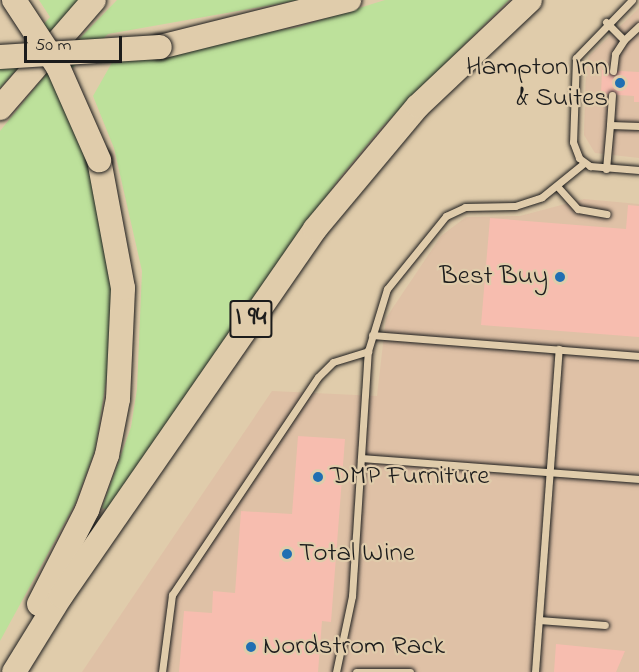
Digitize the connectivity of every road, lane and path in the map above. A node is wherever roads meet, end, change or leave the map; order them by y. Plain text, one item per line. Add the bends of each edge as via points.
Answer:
1 (14, 0) edge
2 (94, 0) edge
3 (349, 0) edge
4 (530, 0) edge
5 (632, 0) edge
6 (606, 22) junction
7 (639, 27) edge
8 (624, 40) junction
9 (0, 57) edge
10 (613, 70) dead end
11 (612, 95) dead end
12 (0, 108) edge
13 (610, 124) junction
14 (639, 126) edge
15 (584, 163) junction
16 (606, 169) junction
17 (639, 170) edge
18 (557, 186) junction
19 (607, 213) dead end
20 (372, 335) junction
21 (559, 349) junction
22 (369, 351) junction
23 (639, 356) edge
24 (361, 458) junction
25 (550, 472) junction
26 (639, 479) edge
27 (539, 620) junction
28 (605, 625) dead end
29 (2, 672) edge
30 (14, 672) edge
31 (162, 672) edge
32 (336, 672) edge
33 (356, 672) edge
34 (410, 672) edge
35 (535, 672) edge

1 - 29 highway, bridge via 58,67 99,160 119,245 125,307 114,425 87,510
2 - 12 highway
3 - 9 highway, bridge via 160,47
4 - 30 highway, I 94 via 418,106 315,229 61,596
5 - 6 lane
6 - 8 lane
6 - 15 lane via 576,58 573,142
7 - 8 lane
8 - 10 lane via 615,54
11 - 13 lane
13 - 14 lane
13 - 16 lane
15 - 16 lane
15 - 18 lane
16 - 17 lane
18 - 19 lane via 578,209
18 - 20 lane via 515,206 465,207 446,216 387,289
20 - 21 lane
20 - 22 lane
21 - 23 lane
21 - 25 lane
22 - 24 lane
22 - 31 lane via 333,362 318,377 172,595
24 - 25 lane
24 - 32 lane via 348,631
25 - 26 lane
25 - 27 lane
27 - 28 lane
27 - 35 lane
33 - 34 lane

